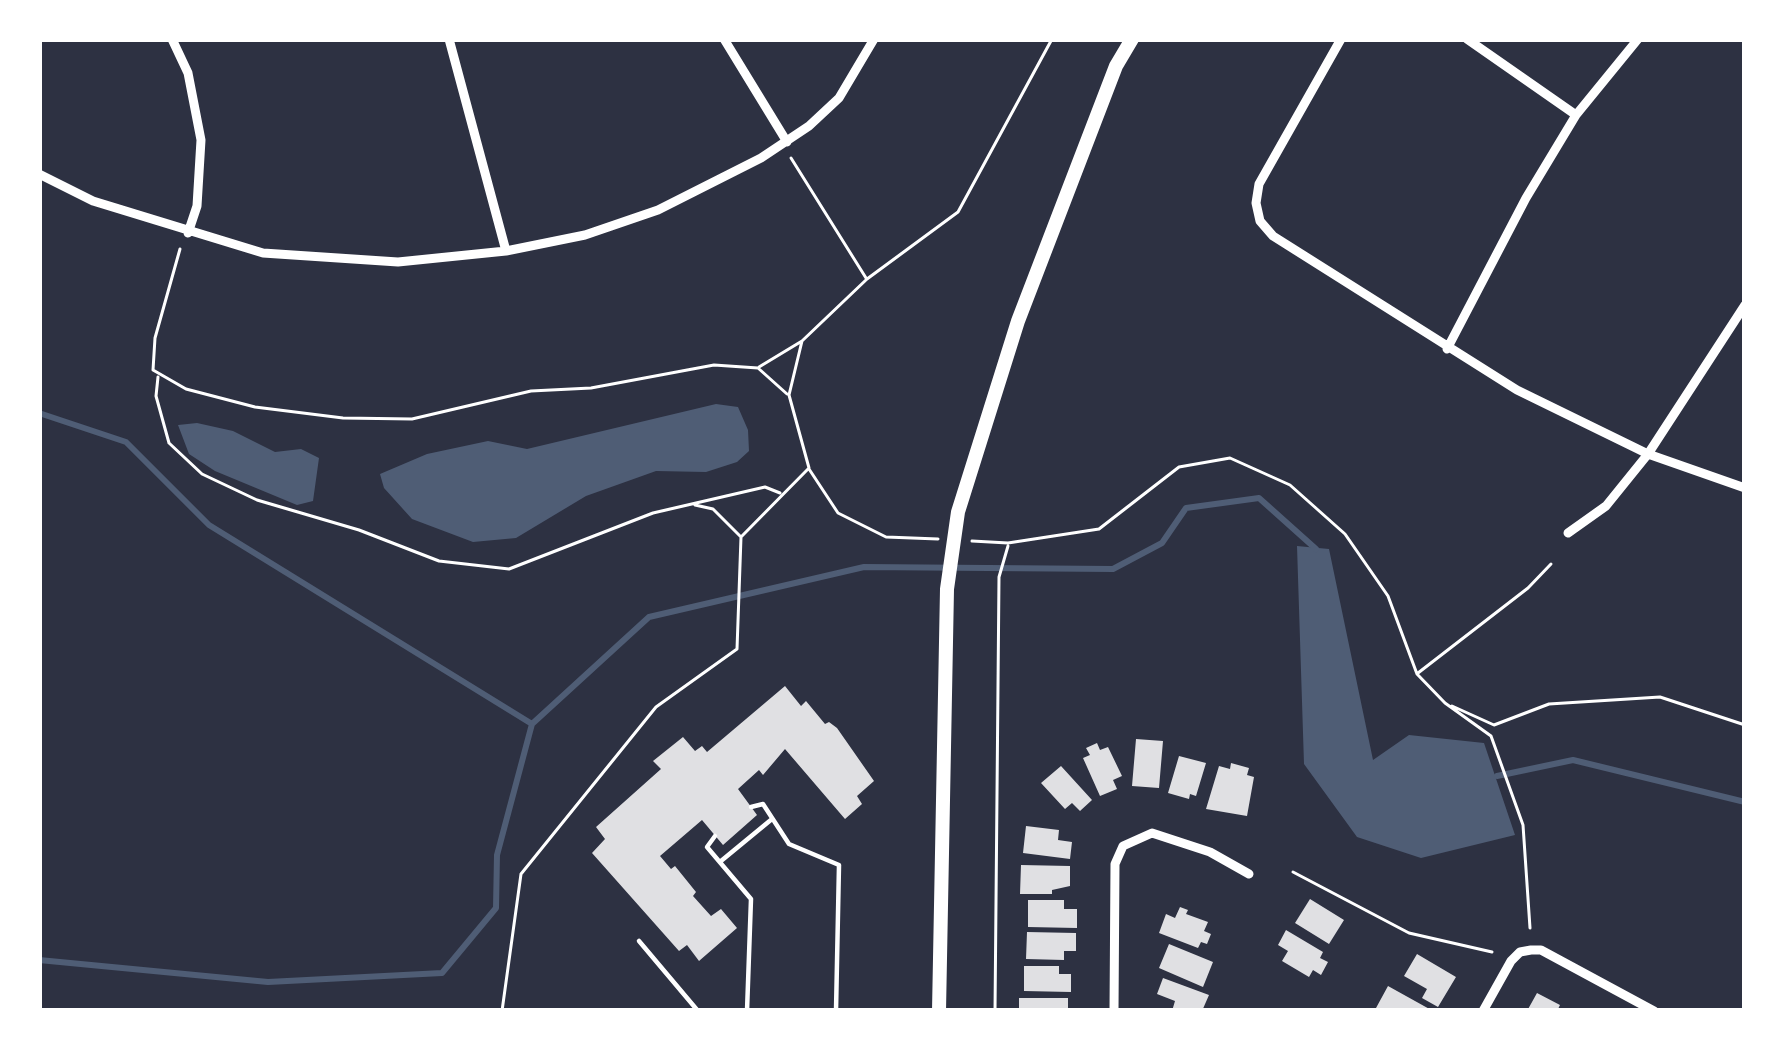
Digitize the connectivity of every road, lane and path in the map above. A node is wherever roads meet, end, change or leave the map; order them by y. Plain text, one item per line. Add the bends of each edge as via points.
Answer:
1 (172, 39) edge
2 (448, 39) edge
3 (724, 39) edge
4 (874, 39) edge
5 (1052, 39) edge
6 (1132, 39) edge
7 (1341, 39) edge
8 (1467, 39) edge
9 (1638, 39) edge
10 (1576, 115) junction
11 (787, 142) junction
12 (791, 158) dead end
13 (39, 173) edge
14 (188, 233) junction
15 (180, 249) dead end
16 (506, 251) junction
17 (867, 279) junction
18 (1745, 305) edge
19 (802, 341) junction
20 (1447, 349) junction
21 (758, 368) junction
22 (158, 376) junction
23 (789, 395) junction
24 (1648, 454) junction
25 (808, 468) junction
26 (1745, 488) edge
27 (782, 494) junction
28 (693, 505) junction
29 (1568, 533) dead end
30 (741, 537) junction
31 (947, 540) dead end
32 (967, 541) dead end
33 (1008, 543) junction
34 (1551, 564) dead end
35 (1417, 674) junction
36 (1445, 703) junction
37 (1745, 725) edge
38 (751, 807) dead end
39 (772, 818) junction
40 (715, 836) dead end
41 (720, 862) junction
42 (1293, 872) dead end
43 (1249, 874) dead end
44 (1530, 928) dead end
45 (639, 941) dead end
46 (1492, 952) dead end
47 (502, 1011) edge
48 (698, 1011) edge
49 (747, 1011) edge
50 (836, 1011) edge
51 (939, 1011) edge
52 (995, 1011) edge
53 (1114, 1011) edge
54 (1483, 1011) edge
55 (1654, 1011) edge

1 - 14 street via 201,140
2 - 16 street
3 - 11 street
4 - 11 street via 839,98
5 - 17 path via 958,212
6 - 51 main road via 1018,321 958,512 947,590
7 - 20 street via 1258,184 1261,221
8 - 10 street
9 - 10 street
10 - 20 street
11 - 16 street via 658,210
12 - 17 path
13 - 14 street
14 - 16 street via 263,253 359,261
15 - 22 path via 151,358
17 - 19 path
18 - 24 street
19 - 21 path
19 - 23 path
20 - 24 street
21 - 22 path via 714,365 531,391 412,419 255,407
21 - 23 path
22 - 28 path via 169,443 202,474 439,561 509,569
23 - 25 path
24 - 26 street
24 - 29 street via 1606,506
25 - 27 path
25 - 31 path via 838,513 886,537
27 - 28 path via 765,487
27 - 30 path
28 - 30 path via 713,509
30 - 47 path via 737,649 656,707 521,874
32 - 33 path
33 - 35 path via 1100,529 1179,467 1230,458 1290,485 1345,534 1388,596
33 - 52 path via 999,578
34 - 35 path
35 - 36 path
36 - 37 path via 1494,725 1549,704 1660,697
36 - 44 path via 1491,736 1503,767 1523,825
38 - 39 lane via 763,804
39 - 41 lane
39 - 50 lane via 789,844 839,865
40 - 41 lane via 707,847
41 - 49 lane via 751,899
42 - 46 path via 1409,933
43 - 53 street via 1210,851 1152,833 1123,846 1115,864
45 - 48 lane
54 - 55 street via 1520,952 1540,950

